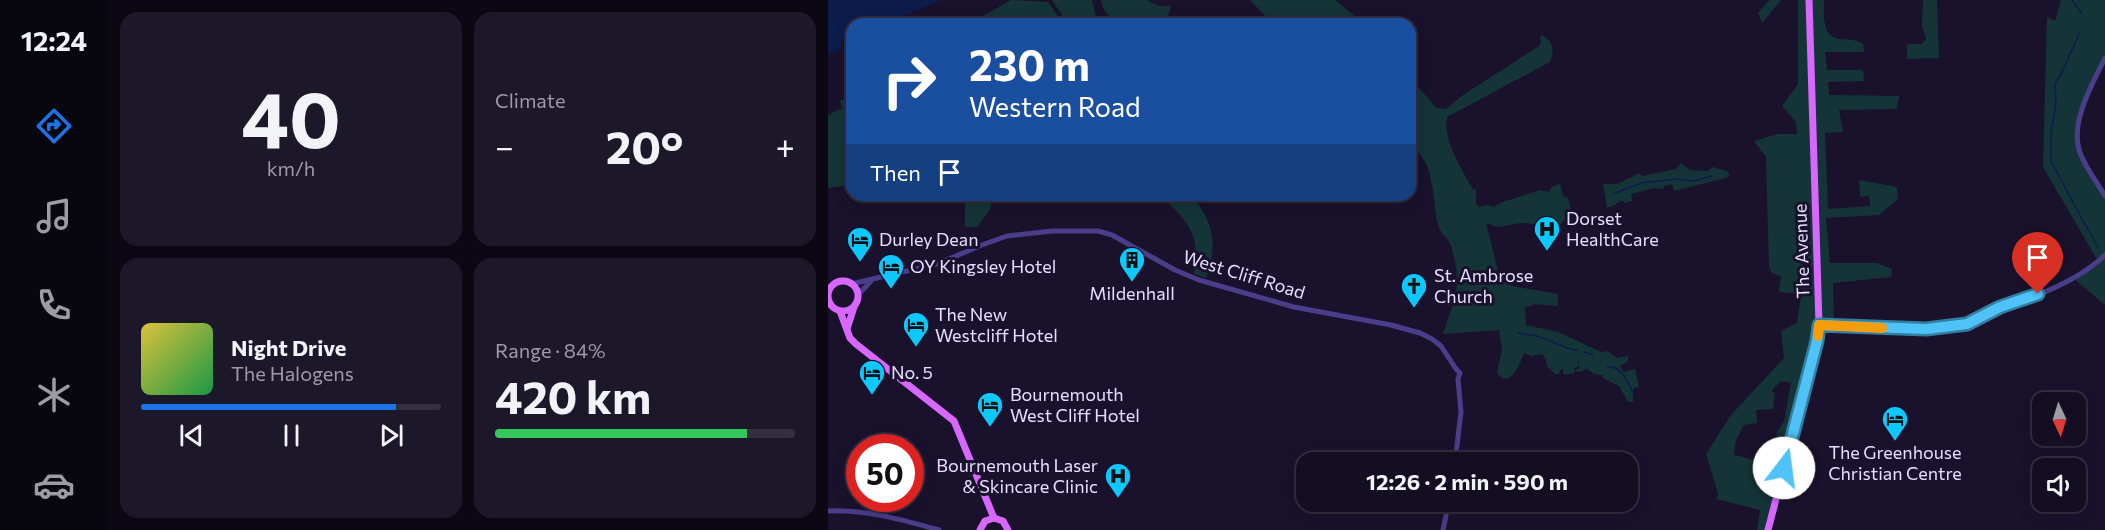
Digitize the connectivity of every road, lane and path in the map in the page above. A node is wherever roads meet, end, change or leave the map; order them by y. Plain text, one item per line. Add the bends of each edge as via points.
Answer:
1 (1809, 0) edge
2 (2105, 58) edge
3 (2105, 196) edge
4 (2105, 255) edge
5 (872, 280) junction
6 (851, 284) junction
7 (830, 287) edge
8 (858, 295) junction
9 (828, 298) edge
10 (854, 307) junction
11 (840, 311) junction
12 (1819, 325) junction
13 (847, 328) junction
14 (1456, 452) edge
15 (828, 511) edge
16 (1447, 512) edge
17 (994, 518) junction
18 (939, 530) edge
19 (980, 530) edge
20 (1008, 530) edge
21 (1443, 530) edge
22 (1768, 530) edge

1 - 12 main road, The Avenue
2 - 3 street via 2085,98 2078,137 2081,156
4 - 12 street via 2050,289 1967,324 1926,329
5 - 6 street, West Cliff Road
5 - 8 street
5 - 14 street, West Cliff Road via 937,264 1007,236 1052,231 1098,231 1112,235 1175,270 1204,281 1294,308 1397,326 1432,339 1460,373
6 - 7 main road via 841,282
6 - 8 main road
7 - 9 main road
8 - 10 main road
9 - 11 main road
10 - 11 main road
10 - 13 main road
11 - 13 main road
12 - 22 main road, The Avenue
13 - 17 main road via 850,338 868,354 954,421
15 - 18 street via 860,512
16 - 21 street
17 - 19 main road via 985,521
17 - 20 main road via 1003,521

